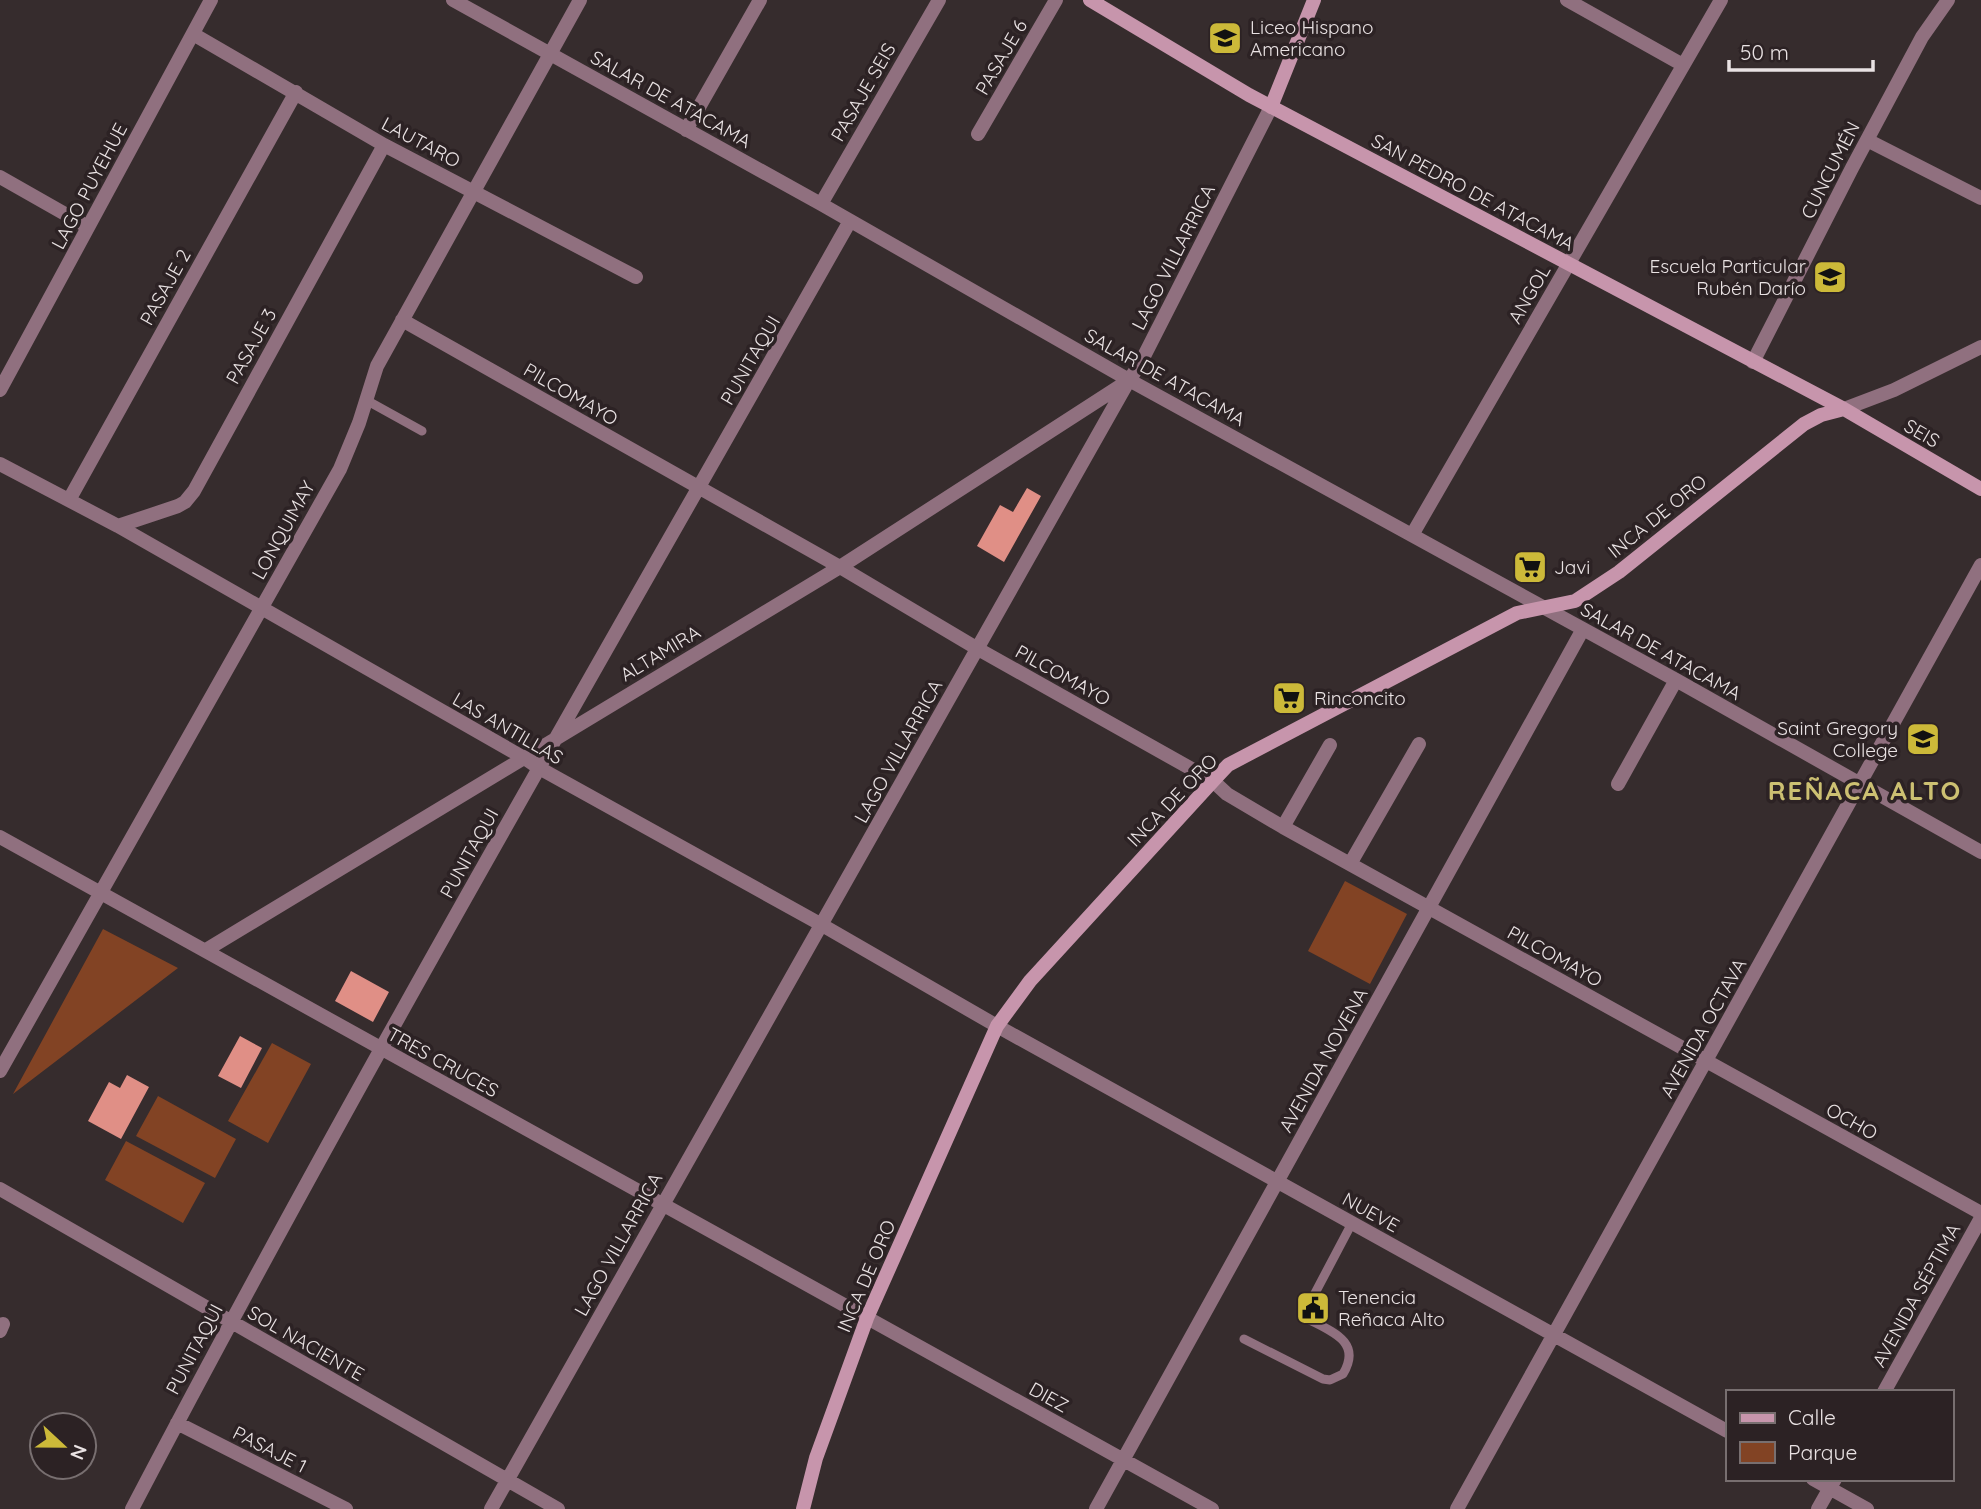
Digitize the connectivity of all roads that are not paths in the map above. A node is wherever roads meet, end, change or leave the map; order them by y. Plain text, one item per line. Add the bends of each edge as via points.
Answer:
1 (211, 0) edge
2 (453, 0) edge
3 (580, 0) edge
4 (760, 0) edge
5 (939, 0) edge
6 (1056, 0) edge
7 (1090, 0) edge
8 (1314, 0) edge
9 (1567, 0) edge
10 (1721, 0) edge
11 (1948, 0) edge
12 (193, 34) junction
13 (551, 53) junction
14 (1684, 65) junction
15 (296, 92) junction
16 (1271, 107) junction
17 (686, 130) junction
18 (978, 134) dead end
19 (1867, 140) junction
20 (384, 145) junction
21 (0, 177) edge
22 (472, 191) junction
23 (1981, 198) edge
24 (821, 204) junction
25 (850, 221) junction
26 (88, 227) junction
27 (1568, 264) junction
28 (636, 277) dead end
29 (402, 320) junction
30 (1981, 347) edge
31 (1753, 362) junction
32 (1129, 380) junction
33 (0, 390) edge
34 (366, 400) junction
35 (1844, 410) junction
36 (422, 431) dead end
37 (0, 464) edge
38 (699, 489) junction
39 (1981, 489) edge
40 (69, 500) junction
41 (118, 526) junction
42 (1412, 535) junction
43 (1981, 565) edge
44 (840, 567) junction
45 (1542, 607) junction
46 (261, 608) junction
47 (1583, 629) junction
48 (978, 649) junction
49 (1675, 680) junction
50 (555, 738) junction
51 (1419, 744) dead end
52 (1330, 746) dead end
53 (526, 759) junction
54 (538, 768) junction
55 (1213, 781) junction
56 (1618, 784) dead end
57 (1859, 785) junction
58 (1283, 827) junction
59 (0, 837) edge
60 (1981, 852) edge
61 (1350, 864) junction
62 (100, 893) junction
63 (1428, 908) junction
64 (822, 925) junction
65 (206, 950) junction
66 (997, 1026) junction
67 (381, 1049) junction
68 (1705, 1063) junction
69 (0, 1071) edge
70 (1278, 1182) junction
71 (0, 1189) edge
72 (662, 1206) junction
73 (1981, 1216) edge
74 (1352, 1223) junction
75 (867, 1318) junction
76 (230, 1322) junction
77 (1554, 1335) junction
78 (1244, 1339) dead end
79 (1885, 1390) edge
80 (177, 1423) junction
81 (1726, 1431) edge
82 (1123, 1460) junction
83 (508, 1480) junction
84 (1832, 1484) edge
85 (132, 1509) edge
86 (346, 1509) edge
87 (491, 1509) edge
88 (558, 1509) edge
89 (803, 1509) edge
90 (1096, 1509) edge
91 (1212, 1509) edge
92 (1457, 1509) edge
93 (1818, 1509) edge
94 (1867, 1509) edge

1 - 12 street, LAGO PUYEHUE
2 - 13 street, SALAR DE ATACAMA
3 - 13 street, LONQUIMAY
4 - 17 street
5 - 24 street, PASAJE SEIS
6 - 18 street, PASAJE 6
7 - 16 street, SAN PEDRO DE ATACAMA
8 - 16 street, LAGO VILLARRICA
9 - 14 street
10 - 14 street, ANGOL
11 - 19 street, CUNCUMÉN via 1922,37
12 - 15 street, LAUTARO
12 - 26 street, LAGO PUYEHUE
13 - 17 street, SALAR DE ATACAMA
13 - 22 street, LONQUIMAY
14 - 27 street, ANGOL
15 - 20 street, LAUTARO
15 - 40 street, PASAJE 2
16 - 27 street, SAN PEDRO DE ATACAMA
16 - 32 street, LAGO VILLARRICA
17 - 24 street, SALAR DE ATACAMA
19 - 23 street
19 - 31 street, CUNCUMÉN
20 - 22 street, LAUTARO
20 - 41 street, PASAJE 3 via 194,491 178,506
21 - 26 street
22 - 28 street, LAUTARO
22 - 29 street, LONQUIMAY
24 - 25 street, SALAR DE ATACAMA
25 - 32 street, SALAR DE ATACAMA
25 - 38 street, PUNITAQUI
26 - 33 street, LAGO PUYEHUE
27 - 31 street, SAN PEDRO DE ATACAMA
27 - 42 street, ANGOL
29 - 34 street, LONQUIMAY via 377,366
29 - 38 street, PILCOMAYO
30 - 35 street, INCA DE ORO
31 - 35 street, SAN PEDRO DE ATACAMA
32 - 42 street, SALAR DE ATACAMA
32 - 44 street, ALTAMIRA
32 - 48 street, LAGO VILLARRICA
34 - 36 lane
34 - 46 street, LONQUIMAY via 340,468
35 - 39 street, SEIS
35 - 45 street, INCA DE ORO via 1804,424 1619,572 1575,601
37 - 40 street, LAS ANTILLAS
38 - 44 street, PILCOMAYO
38 - 50 street, PUNITAQUI
40 - 41 street, LAS ANTILLAS
41 - 46 street, LAS ANTILLAS
42 - 45 street, SALAR DE ATACAMA
43 - 57 street, AVENIDA OCTAVA
44 - 48 street, PILCOMAYO
44 - 50 street, ALTAMIRA
45 - 47 street, SALAR DE ATACAMA
45 - 55 street, INCA DE ORO via 1517,613 1430,658 1228,765
46 - 53 street, LAS ANTILLAS
46 - 62 street, LONQUIMAY
47 - 49 street, SALAR DE ATACAMA
47 - 63 street, AVENIDA NOVENA
48 - 55 street, PILCOMAYO
48 - 64 street, LAGO VILLARRICA
49 - 56 street
49 - 57 street, SALAR DE ATACAMA
50 - 53 street, ALTAMIRA
50 - 54 street, PUNITAQUI
51 - 61 street
52 - 58 street
53 - 54 street, LAS ANTILLAS
53 - 65 street, ALTAMIRA
54 - 64 street, LAS ANTILLAS
54 - 67 street, PUNITAQUI
55 - 58 street, PILCOMAYO
55 - 66 street, INCA DE ORO via 1030,981
57 - 60 street, SALAR DE ATACAMA
57 - 68 street, AVENIDA OCTAVA
58 - 61 street, PILCOMAYO
59 - 62 street, TRES CRUCES
61 - 63 street, PILCOMAYO
62 - 65 street, TRES CRUCES
62 - 69 street, LONQUIMAY
63 - 68 street, PILCOMAYO
63 - 70 street, AVENIDA NOVENA
64 - 66 street, LAS ANTILLAS
64 - 72 street, LAGO VILLARRICA
65 - 67 street, TRES CRUCES
66 - 70 street, NUEVE
66 - 75 street, INCA DE ORO
67 - 72 street, TRES CRUCES
67 - 76 street, PUNITAQUI
68 - 73 street, OCHO
68 - 77 street, AVENIDA OCTAVA
70 - 74 street, NUEVE
70 - 82 street, AVENIDA NOVENA
71 - 76 street, SOL NACIENTE
72 - 75 street, TRES CRUCES
72 - 83 street, LAGO VILLARRICA
73 - 79 street, AVENIDA SÉPTIMA
74 - 77 street, NUEVE
74 - 78 lane via 1304,1314 1343,1339 1350,1358 1343,1374 1323,1379
75 - 82 street, DIEZ
75 - 89 street, INCA DE ORO via 816,1458
76 - 80 street, PUNITAQUI
76 - 83 street, SOL NACIENTE
77 - 81 street, NUEVE
77 - 92 street, AVENIDA OCTAVA
80 - 85 street, PUNITAQUI
80 - 86 street, PASAJE 1
82 - 90 street, AVENIDA NOVENA
82 - 91 street, DIEZ
83 - 87 street, LAGO VILLARRICA
83 - 88 street, SOL NACIENTE
84 - 93 street
84 - 94 street

